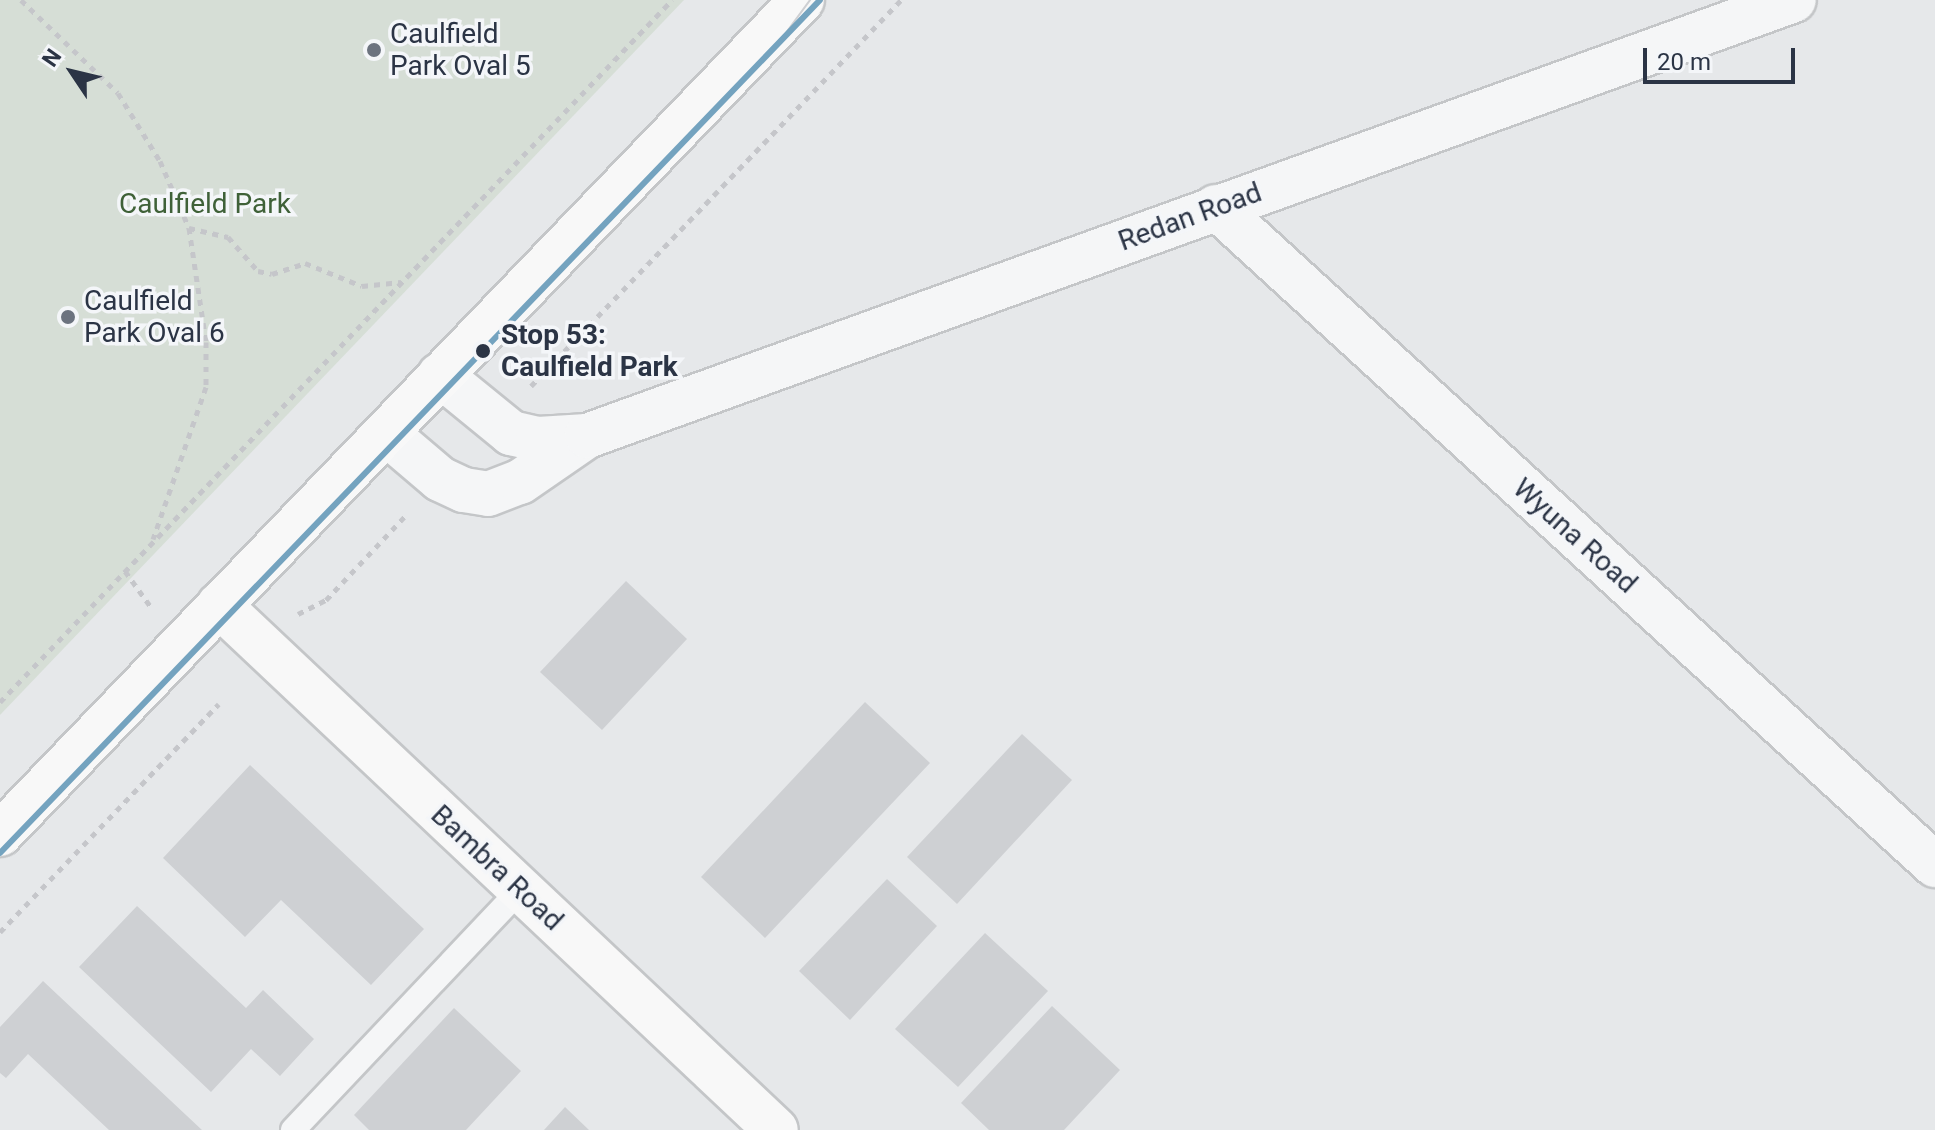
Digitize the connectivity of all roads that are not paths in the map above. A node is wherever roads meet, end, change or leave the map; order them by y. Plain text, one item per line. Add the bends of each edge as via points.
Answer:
1 (802, 0) edge
2 (1794, 0) edge
3 (1216, 207) junction
4 (440, 375) junction
5 (386, 433) junction
6 (587, 436) junction
7 (219, 605) junction
8 (0, 834) edge
9 (1935, 865) edge
10 (520, 890) junction
11 (293, 1130) edge
12 (776, 1130) edge

1 - 4 main road
2 - 3 street, Redan Road
3 - 6 street, Redan Road
3 - 9 street, Wyuna Road
4 - 5 main road
4 - 6 street, Redan Road via 495,423 538,439
5 - 6 street, Redan Road via 440,479 488,494 520,482
5 - 7 main road
7 - 8 main road
7 - 10 main road, Bambra Road
10 - 11 lane
10 - 12 main road, Bambra Road

